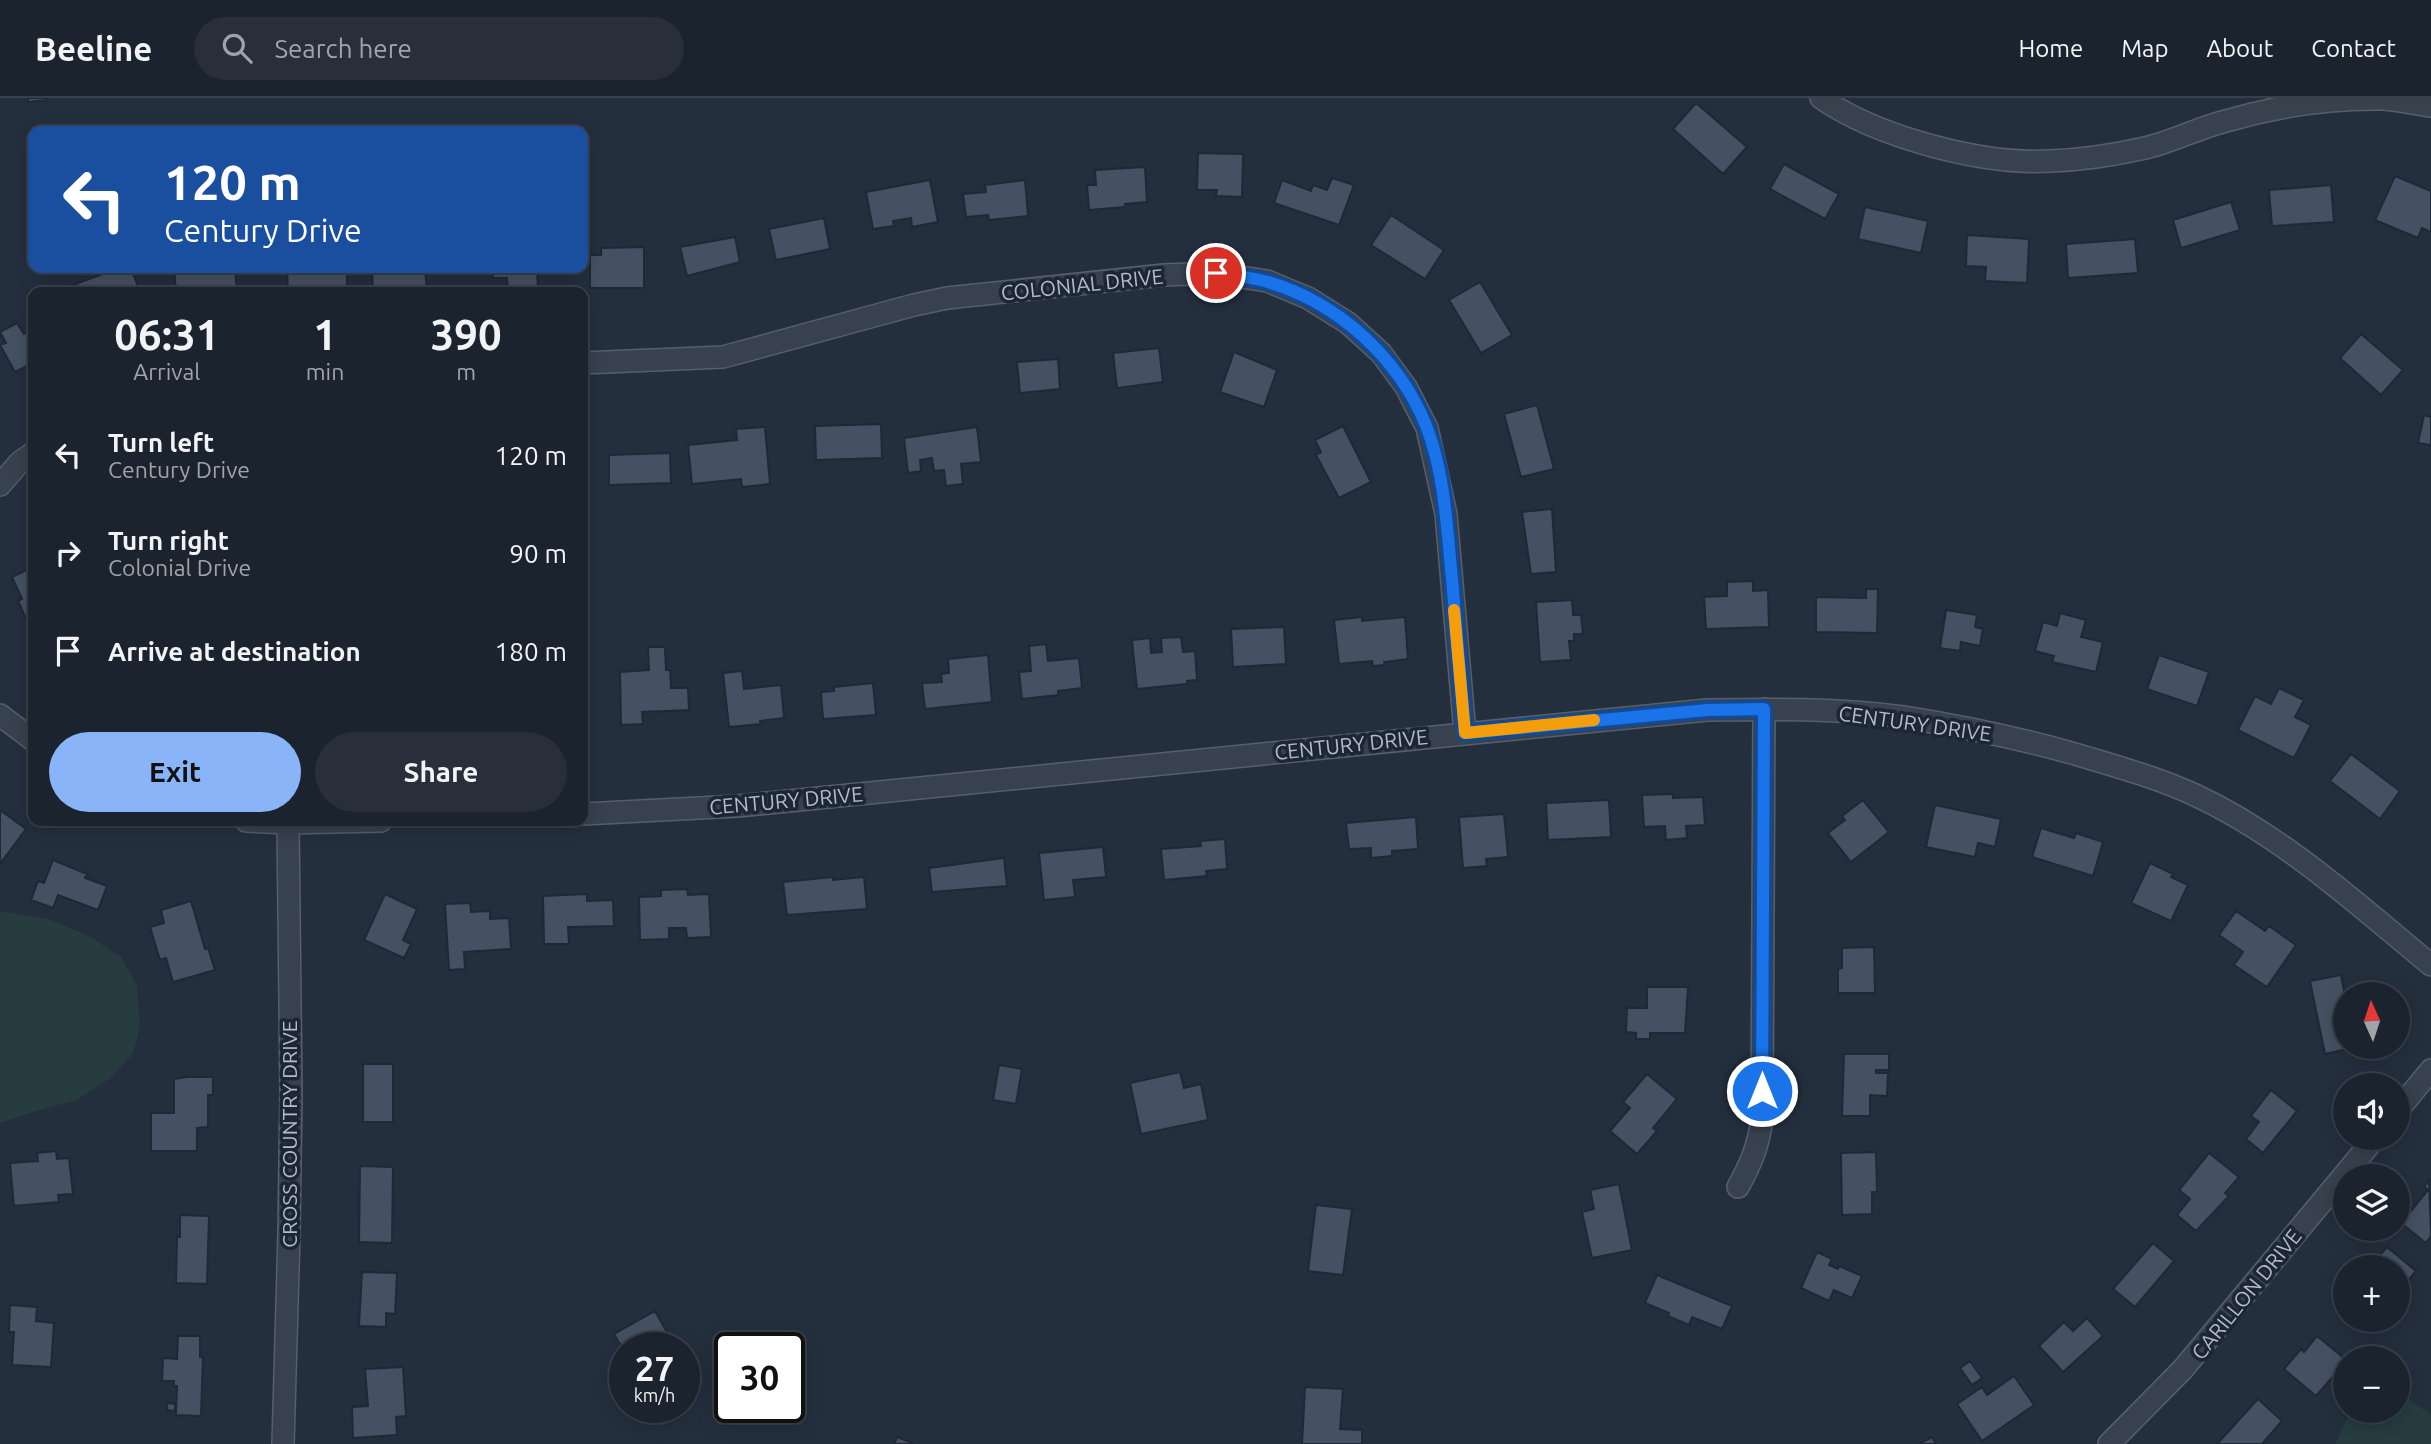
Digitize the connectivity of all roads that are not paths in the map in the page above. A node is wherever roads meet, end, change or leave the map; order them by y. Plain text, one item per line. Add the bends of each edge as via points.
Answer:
1 (1821, 98) edge
2 (2288, 102) edge
3 (2431, 106) edge
4 (588, 363) edge
5 (28, 456) edge
6 (0, 485) edge
7 (1764, 709) junction
8 (0, 715) edge
9 (1465, 733) junction
10 (28, 736) edge
11 (588, 814) edge
12 (288, 826) edge
13 (2431, 965) edge
14 (2431, 1070) edge
15 (2410, 1095) edge
16 (2365, 1150) edge
17 (1738, 1188) dead end
18 (283, 1444) edge
19 (2109, 1444) edge

1 - 2 street via 1880,130 1935,147 2047,162 2147,148
2 - 3 street via 2386,99
4 - 9 street, COLONIAL DRIVE via 723,357 947,298 1164,275 1216,273 1267,281 1308,298 1349,323 1381,353 1406,387 1427,428 1446,514
5 - 6 street
7 - 9 street, CENTURY DRIVE via 1707,710
7 - 13 street, CENTURY DRIVE via 1902,717 1989,733 2130,770 2196,796 2252,828 2318,872
7 - 17 street via 1762,1118 1751,1166
8 - 10 street
9 - 11 street, CENTURY DRIVE via 738,806
12 - 18 street, CROSS COUNTRY DRIVE via 291,1092
14 - 15 street
16 - 19 street, CARILLON DRIVE via 2183,1369

